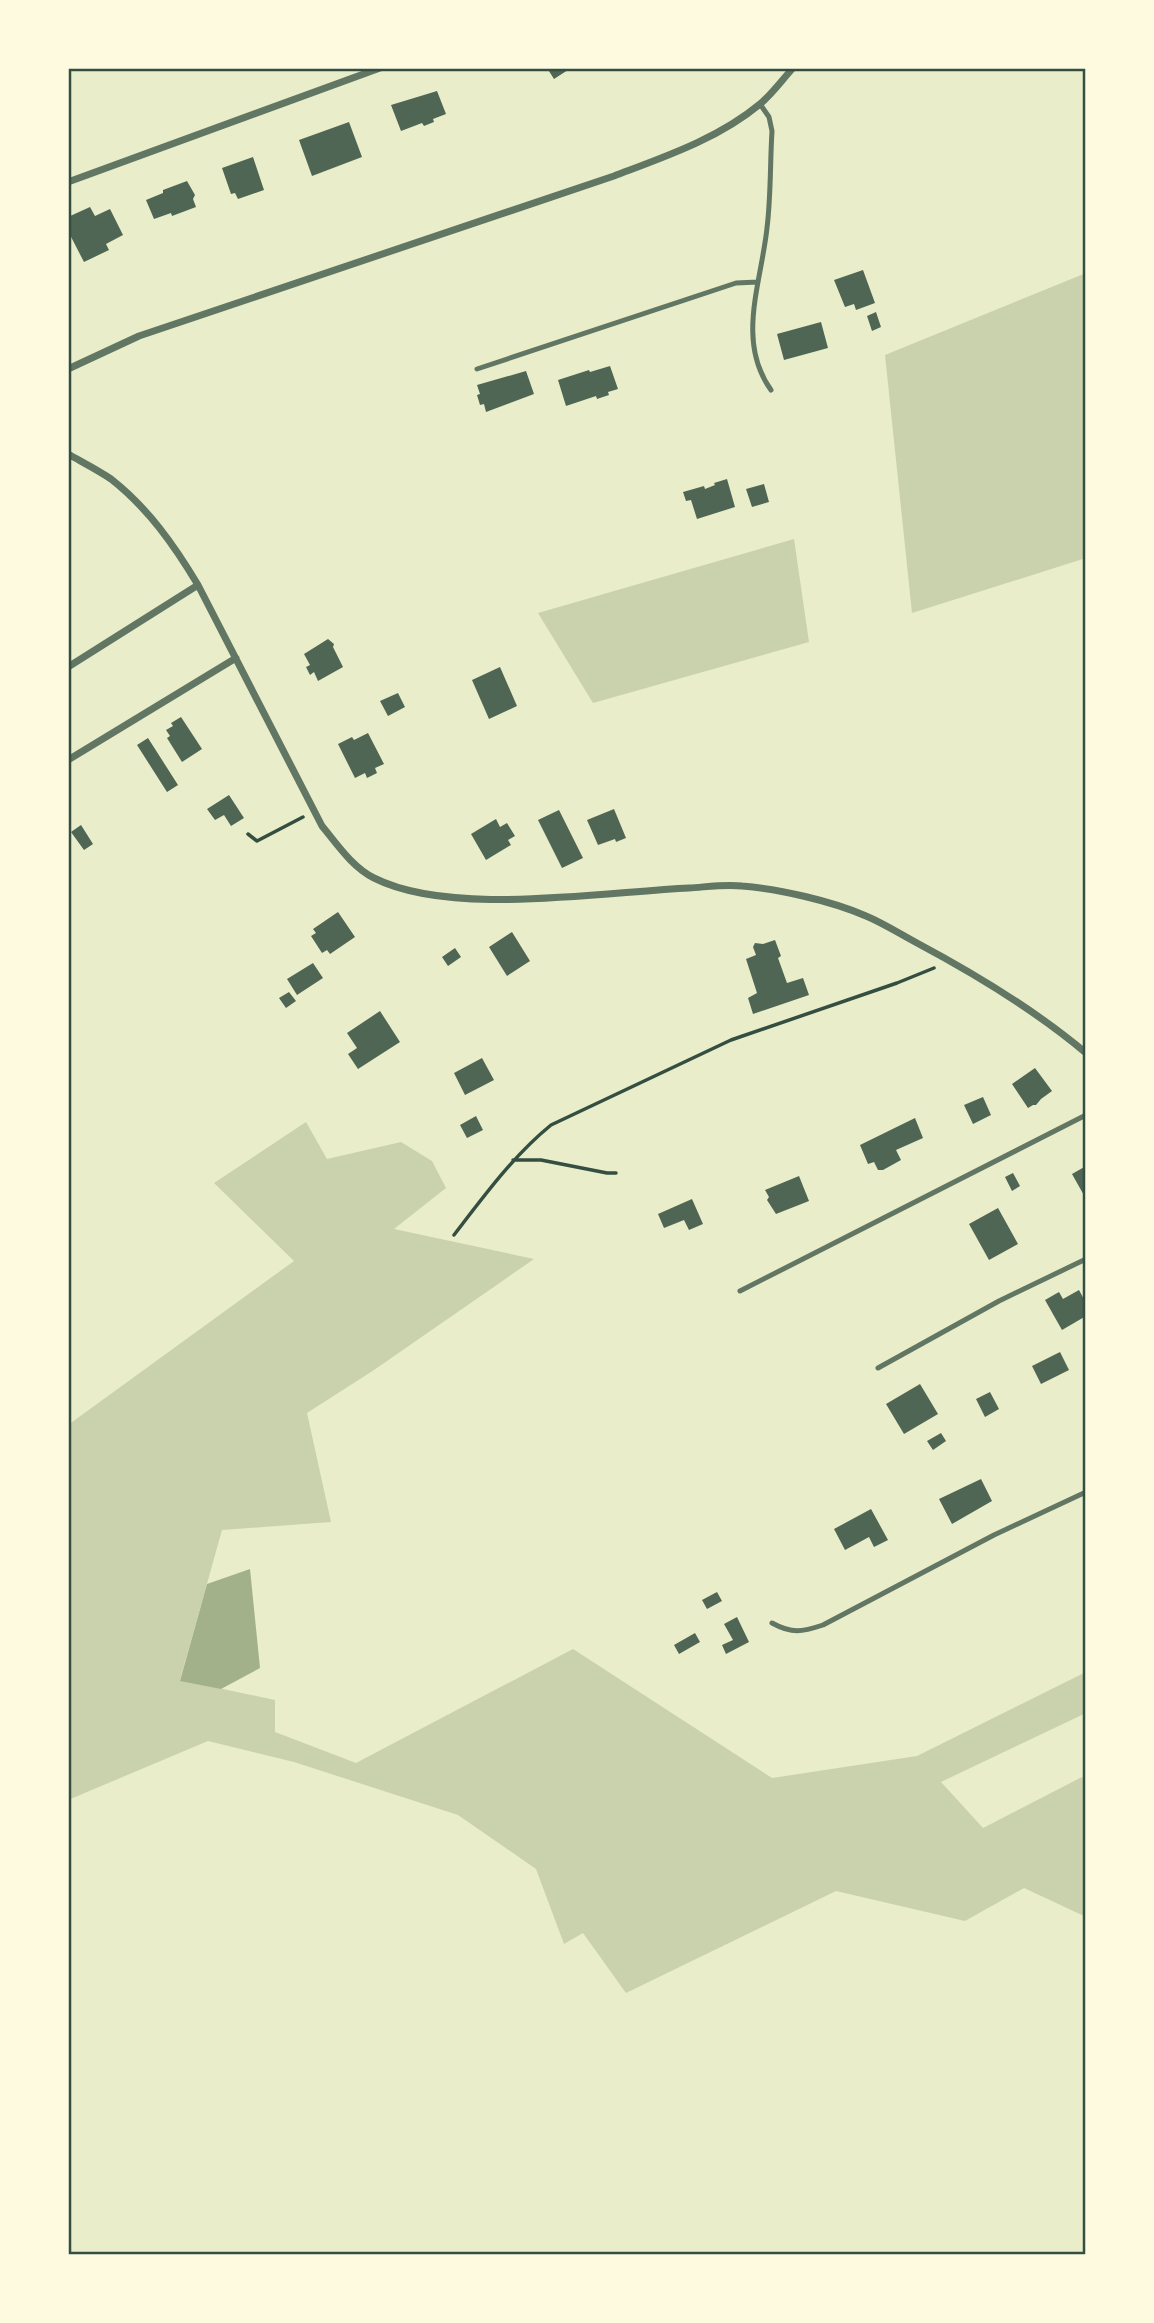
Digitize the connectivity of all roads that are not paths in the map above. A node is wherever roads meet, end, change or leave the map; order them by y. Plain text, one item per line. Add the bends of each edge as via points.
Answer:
1 (380, 68) edge
2 (793, 68) edge
3 (760, 104) junction
4 (68, 182) edge
5 (758, 282) junction
6 (68, 369) edge
7 (477, 369) dead end
8 (771, 390) dead end
9 (68, 454) edge
10 (198, 584) junction
11 (236, 658) junction
12 (68, 667) edge
13 (68, 760) edge
14 (1086, 1054) edge
15 (1086, 1115) edge
16 (1086, 1259) edge
17 (740, 1291) dead end
18 (878, 1368) dead end
19 (1086, 1492) edge
20 (772, 1623) dead end

1 - 4 street
2 - 3 street
3 - 5 lane via 772,131 767,228
3 - 6 street via 679,152 139,336
5 - 7 lane via 736,283
5 - 8 lane via 752,341 755,360
9 - 10 street via 110,479 155,521
10 - 11 street
10 - 12 street
11 - 13 street
11 - 14 street via 322,826 346,856 372,877 443,897 519,899 741,886 801,896 865,915 947,959 1010,997
15 - 17 lane
16 - 18 lane
19 - 20 lane via 823,1625 787,1631

